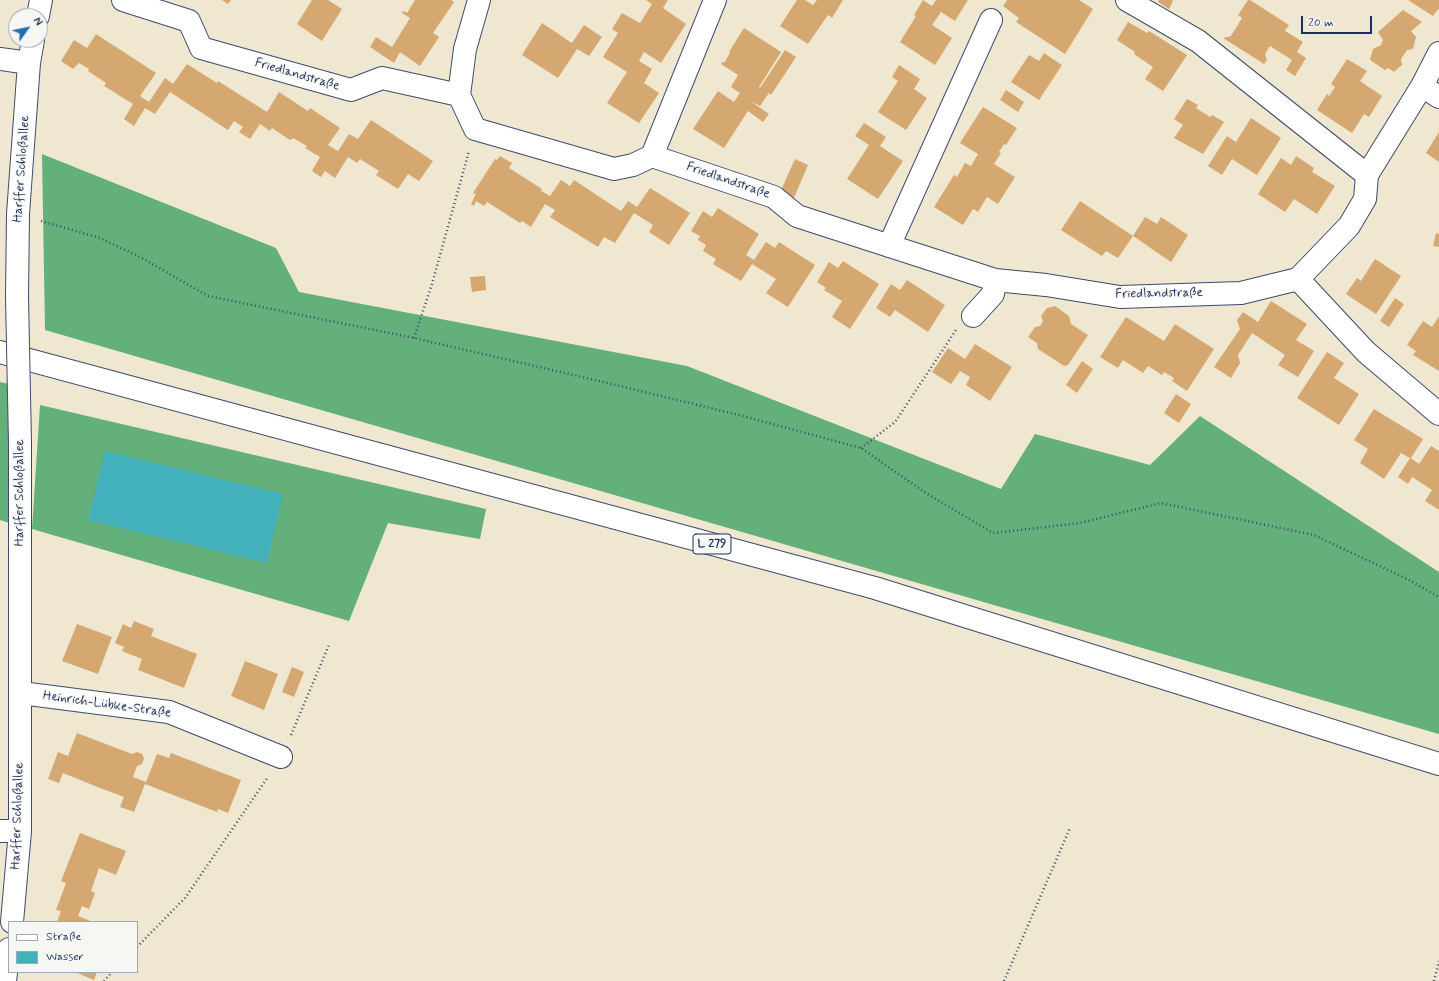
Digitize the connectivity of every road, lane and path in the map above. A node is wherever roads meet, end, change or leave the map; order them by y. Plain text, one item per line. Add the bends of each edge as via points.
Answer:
1 (123, 0) edge
2 (479, 0) edge
3 (715, 0) edge
4 (1127, 0) edge
5 (992, 20) dead end
6 (32, 48) edge
7 (1439, 53) edge
8 (0, 59) edge
9 (29, 63) junction
10 (1431, 92) edge
11 (459, 95) junction
12 (475, 129) junction
13 (652, 156) junction
14 (1367, 174) junction
15 (18, 214) junction
16 (889, 246) junction
17 (1298, 279) junction
18 (995, 280) junction
19 (973, 316) joint
20 (414, 338) junction
21 (0, 352) edge
22 (1439, 414) edge
23 (861, 448) junction
24 (1439, 597) edge
25 (329, 645) dead end
26 (21, 693) junction
27 (281, 757) junction
28 (1439, 764) edge
29 (1070, 828) dead end
30 (10, 831) edge
31 (12, 921) edge
32 (138, 946) edge
33 (8, 957) edge
34 (1439, 961) edge
35 (111, 973) edge
36 (5, 981) edge
37 (104, 981) edge
38 (1004, 981) edge
39 (1434, 981) edge

1 - 11 street, Friedlandstraße via 189,21 201,48 351,90 382,78
2 - 11 street via 465,49
3 - 13 street
4 - 14 street via 1169,16
5 - 16 street
6 - 9 street, Harffer Schloßallee
7 - 10 street
8 - 9 street
9 - 15 street, Harffer Schloßallee
10 - 14 street
11 - 12 street
12 - 13 street via 614,169 633,165
12 - 20 path via 432,284
13 - 16 street, Friedlandstraße via 774,197 797,216
14 - 17 street via 1365,199 1350,226
15 - 20 path via 100,238 140,257 208,296
15 - 26 street, Harffer Schloßallee, bridge
16 - 18 street, Friedlandstraße
17 - 18 street, Friedlandstraße via 1241,293 1120,297
17 - 22 street via 1366,352
18 - 19 street via 993,294
19 - 23 path via 954,331 895,422
20 - 23 path via 598,381
21 - 28 street, L 279 via 875,588
23 - 24 path via 926,493 993,533 1080,523 1161,504 1314,535
25 - 27 path
26 - 27 street, Heinrich-Lübke-Straße via 169,712
26 - 30 street, Harffer Schloßallee
27 - 32 path via 185,898
29 - 38 path
30 - 31 street, Harffer Schloßallee
33 - 36 street
34 - 39 path
35 - 37 path

